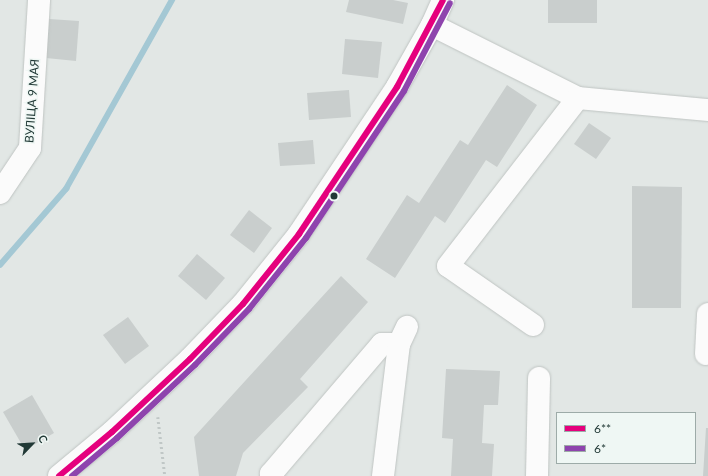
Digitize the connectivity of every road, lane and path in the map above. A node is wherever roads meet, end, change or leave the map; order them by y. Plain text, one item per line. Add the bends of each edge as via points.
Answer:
1 (39, 0) edge
2 (443, 0) edge
3 (432, 25) junction
4 (578, 98) junction
5 (708, 110) edge
6 (1, 190) edge
7 (708, 314) edge
8 (533, 325) dead end
9 (706, 354) dead end
10 (539, 378) dead end
11 (155, 392) junction
12 (59, 476) edge
13 (165, 476) edge
14 (273, 476) edge
15 (383, 476) edge
16 (537, 476) edge

1 - 6 street, ВУЛІЦА 9 МАЯ via 30,148
2 - 3 street
3 - 4 street
3 - 11 street via 397,88 299,234 243,304
4 - 5 street
4 - 8 street via 448,266
7 - 9 street
10 - 16 street
11 - 12 street
11 - 13 path
14 - 15 street via 271,474 382,344 403,335

